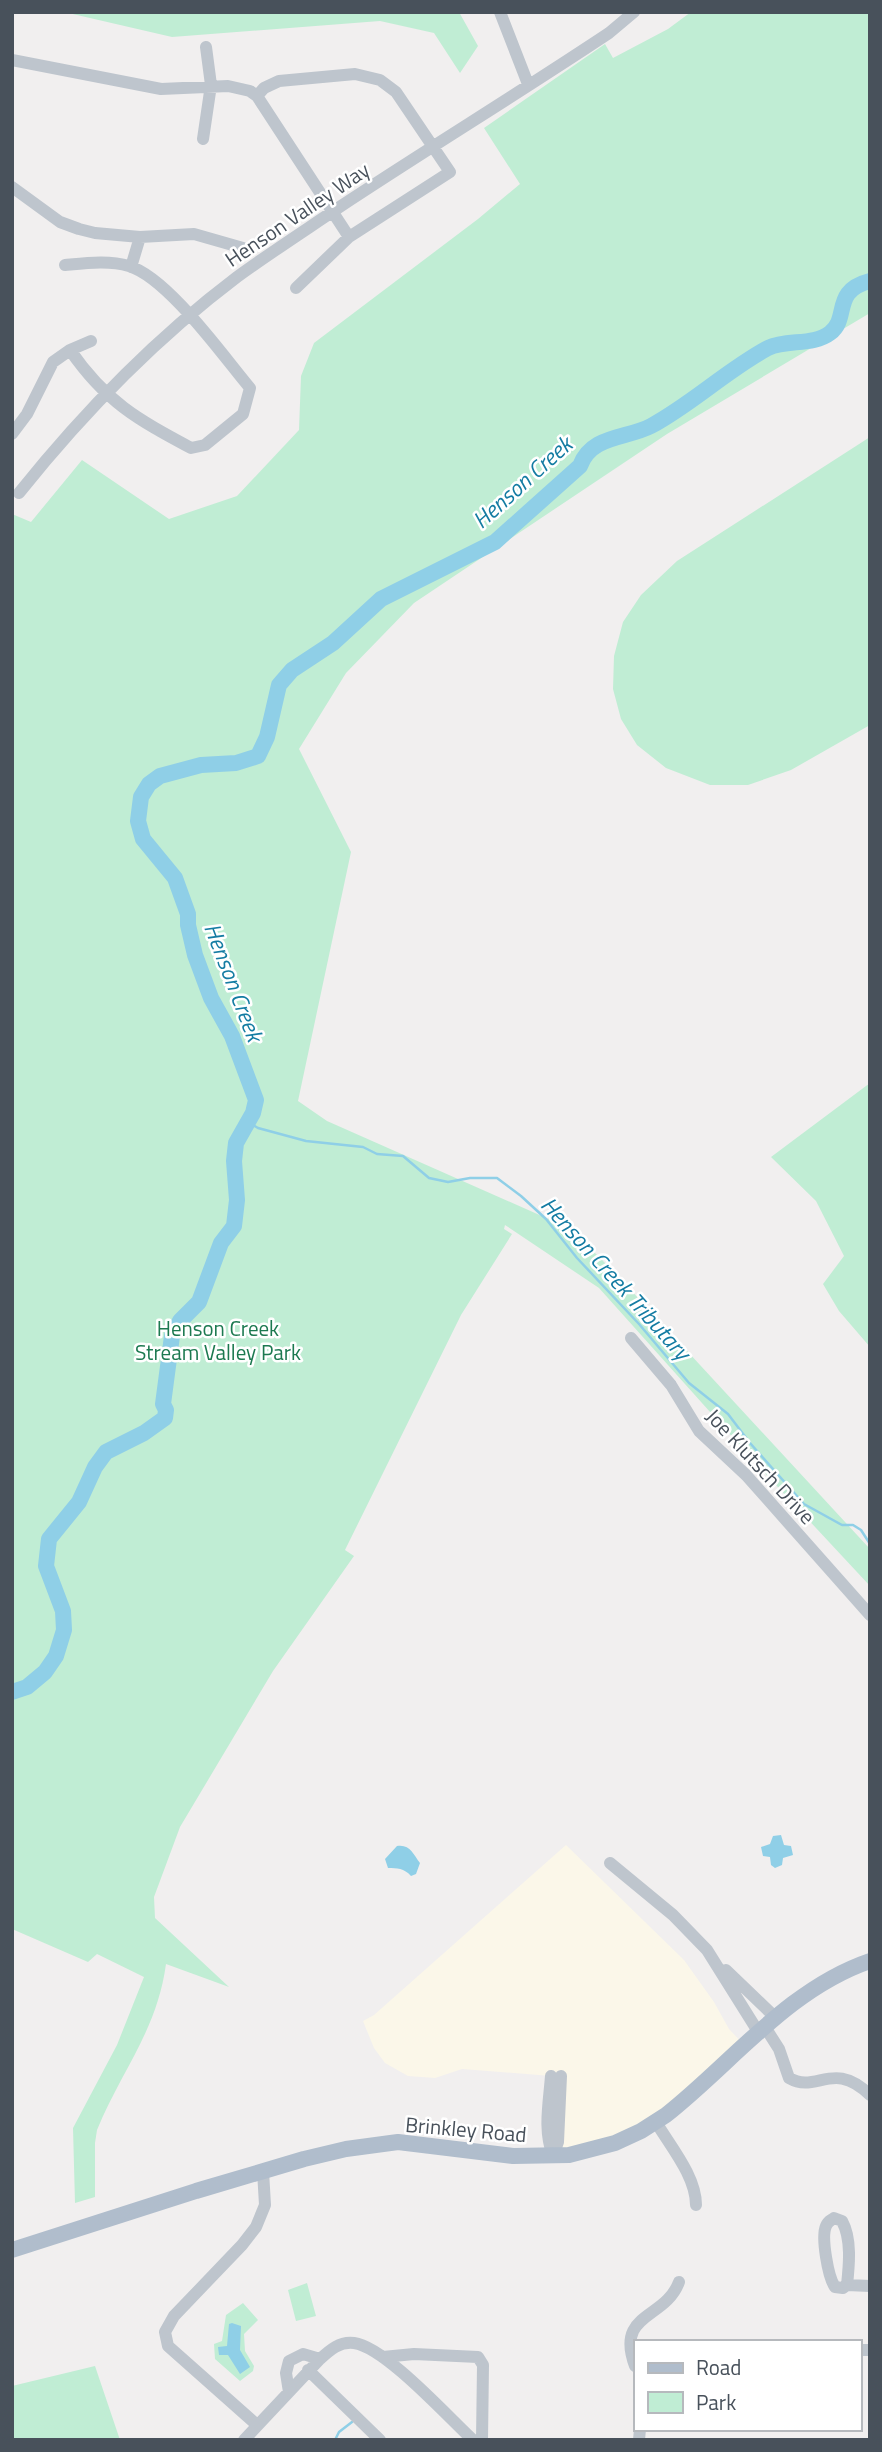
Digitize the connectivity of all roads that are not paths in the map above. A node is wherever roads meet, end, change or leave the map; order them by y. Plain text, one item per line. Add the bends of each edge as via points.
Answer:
1 (500, 12) edge
2 (634, 12) edge
3 (206, 47) dead end
4 (12, 60) edge
5 (528, 84) junction
6 (211, 85) junction
7 (257, 96) junction
8 (203, 139) dead end
9 (432, 146) junction
10 (12, 187) edge
11 (332, 212) junction
12 (140, 237) junction
13 (349, 237) junction
14 (243, 248) dead end
15 (65, 265) dead end
16 (131, 267) junction
17 (296, 288) dead end
18 (190, 316) junction
19 (91, 341) dead end
20 (70, 350) junction
21 (106, 394) junction
22 (12, 434) edge
23 (19, 493) dead end
24 (631, 1338) dead end
25 (870, 1615) edge
26 (610, 1863) dead end
27 (715, 1960) junction
28 (870, 1961) edge
29 (767, 2026) junction
30 (556, 2076) dead end
31 (870, 2095) edge
32 (656, 2122) junction
33 (553, 2156) junction
34 (263, 2171) junction
35 (696, 2205) dead end
36 (12, 2250) edge
37 (679, 2282) dead end
38 (847, 2285) junction
39 (870, 2286) edge
40 (383, 2357) junction
41 (320, 2359) junction
42 (634, 2361) edge
43 (308, 2370) junction
44 (289, 2392) junction
45 (257, 2425) junction
46 (244, 2440) edge
47 (380, 2440) edge
48 (473, 2440) edge
49 (482, 2440) edge

1 - 5 street
2 - 5 street, Henson Valley Way
3 - 6 street
4 - 6 street via 161,89
5 - 9 street, Henson Valley Way
6 - 7 street via 236,87
6 - 8 street
7 - 9 street via 279,81 355,74 371,77 396,92
7 - 11 street
9 - 11 street, Henson Valley Way
9 - 13 street via 450,172
10 - 12 street via 60,222 95,233
11 - 13 street
11 - 18 street, Henson Valley Way
12 - 14 street via 194,234
12 - 16 street
13 - 17 street
15 - 16 street
16 - 18 street via 158,284
18 - 21 street, Henson Valley Way
18 - 21 street via 250,388 243,414 205,445 191,448 132,415
19 - 20 street
20 - 21 street
20 - 22 street via 53,362
21 - 23 street, Henson Valley Way
24 - 25 street, Joe Klutsch Drive via 671,1385 699,1431 746,1475
26 - 27 street via 680,1922
27 - 29 street
27 - 29 street
28 - 29 main road, Brinkley Road via 814,1989
29 - 31 street via 789,2078 802,2082 841,2077
29 - 32 main road, Brinkley Road
30 - 33 street via 547,2128
32 - 33 main road, Brinkley Road via 604,2147
32 - 35 street via 688,2174
33 - 34 main road, Brinkley Road via 398,2143 346,2149
34 - 36 main road, Brinkley Road
34 - 45 street via 265,2204 256,2227 173,2316 165,2332 168,2346
37 - 42 street via 670,2298 633,2329
38 - 38 street via 835,2287 827,2268 825,2227 834,2218 842,2221 846,2231
38 - 39 street
40 - 41 street via 350,2343 333,2348
40 - 48 street
40 - 49 street via 478,2357 483,2365
41 - 43 street
41 - 44 street via 303,2354 289,2361
43 - 44 street
43 - 47 street
44 - 45 street
45 - 46 street

